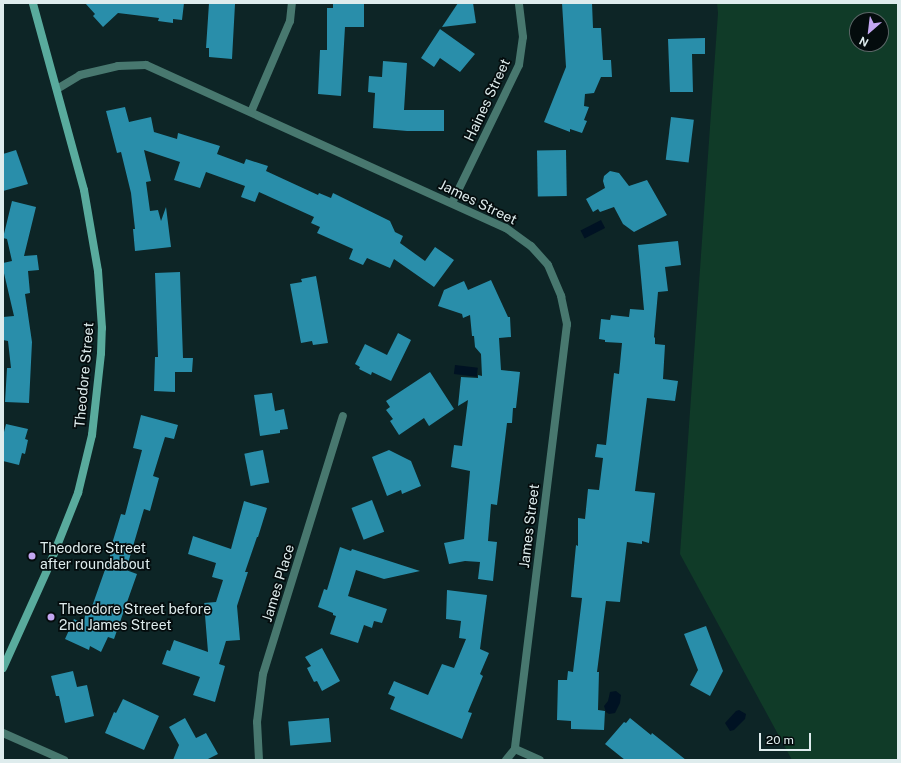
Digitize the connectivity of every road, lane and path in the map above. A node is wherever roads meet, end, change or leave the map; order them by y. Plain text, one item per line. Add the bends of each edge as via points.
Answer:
1 (33, 3) edge
2 (292, 3) edge
3 (519, 3) edge
4 (57, 89) junction
5 (250, 112) junction
6 (452, 203) junction
7 (343, 416) dead end
8 (3, 668) edge
9 (3, 733) edge
10 (515, 749) junction
11 (64, 760) edge
12 (259, 760) edge
13 (506, 760) edge
14 (540, 760) edge

1 - 4 main road, Theodore Street
2 - 5 street via 290,20
3 - 6 street, Haines Street via 522,37 519,65
4 - 5 street, James Street via 80,75 118,66 146,65
4 - 8 main road, Theodore Street via 84,190 98,271 102,328 96,408 78,493 49,566
5 - 6 street, James Street
6 - 10 street, James Street via 506,228 531,246 548,265 561,296 567,324
7 - 12 street, James Place via 263,674 257,722
9 - 11 street
10 - 13 street
10 - 14 street

